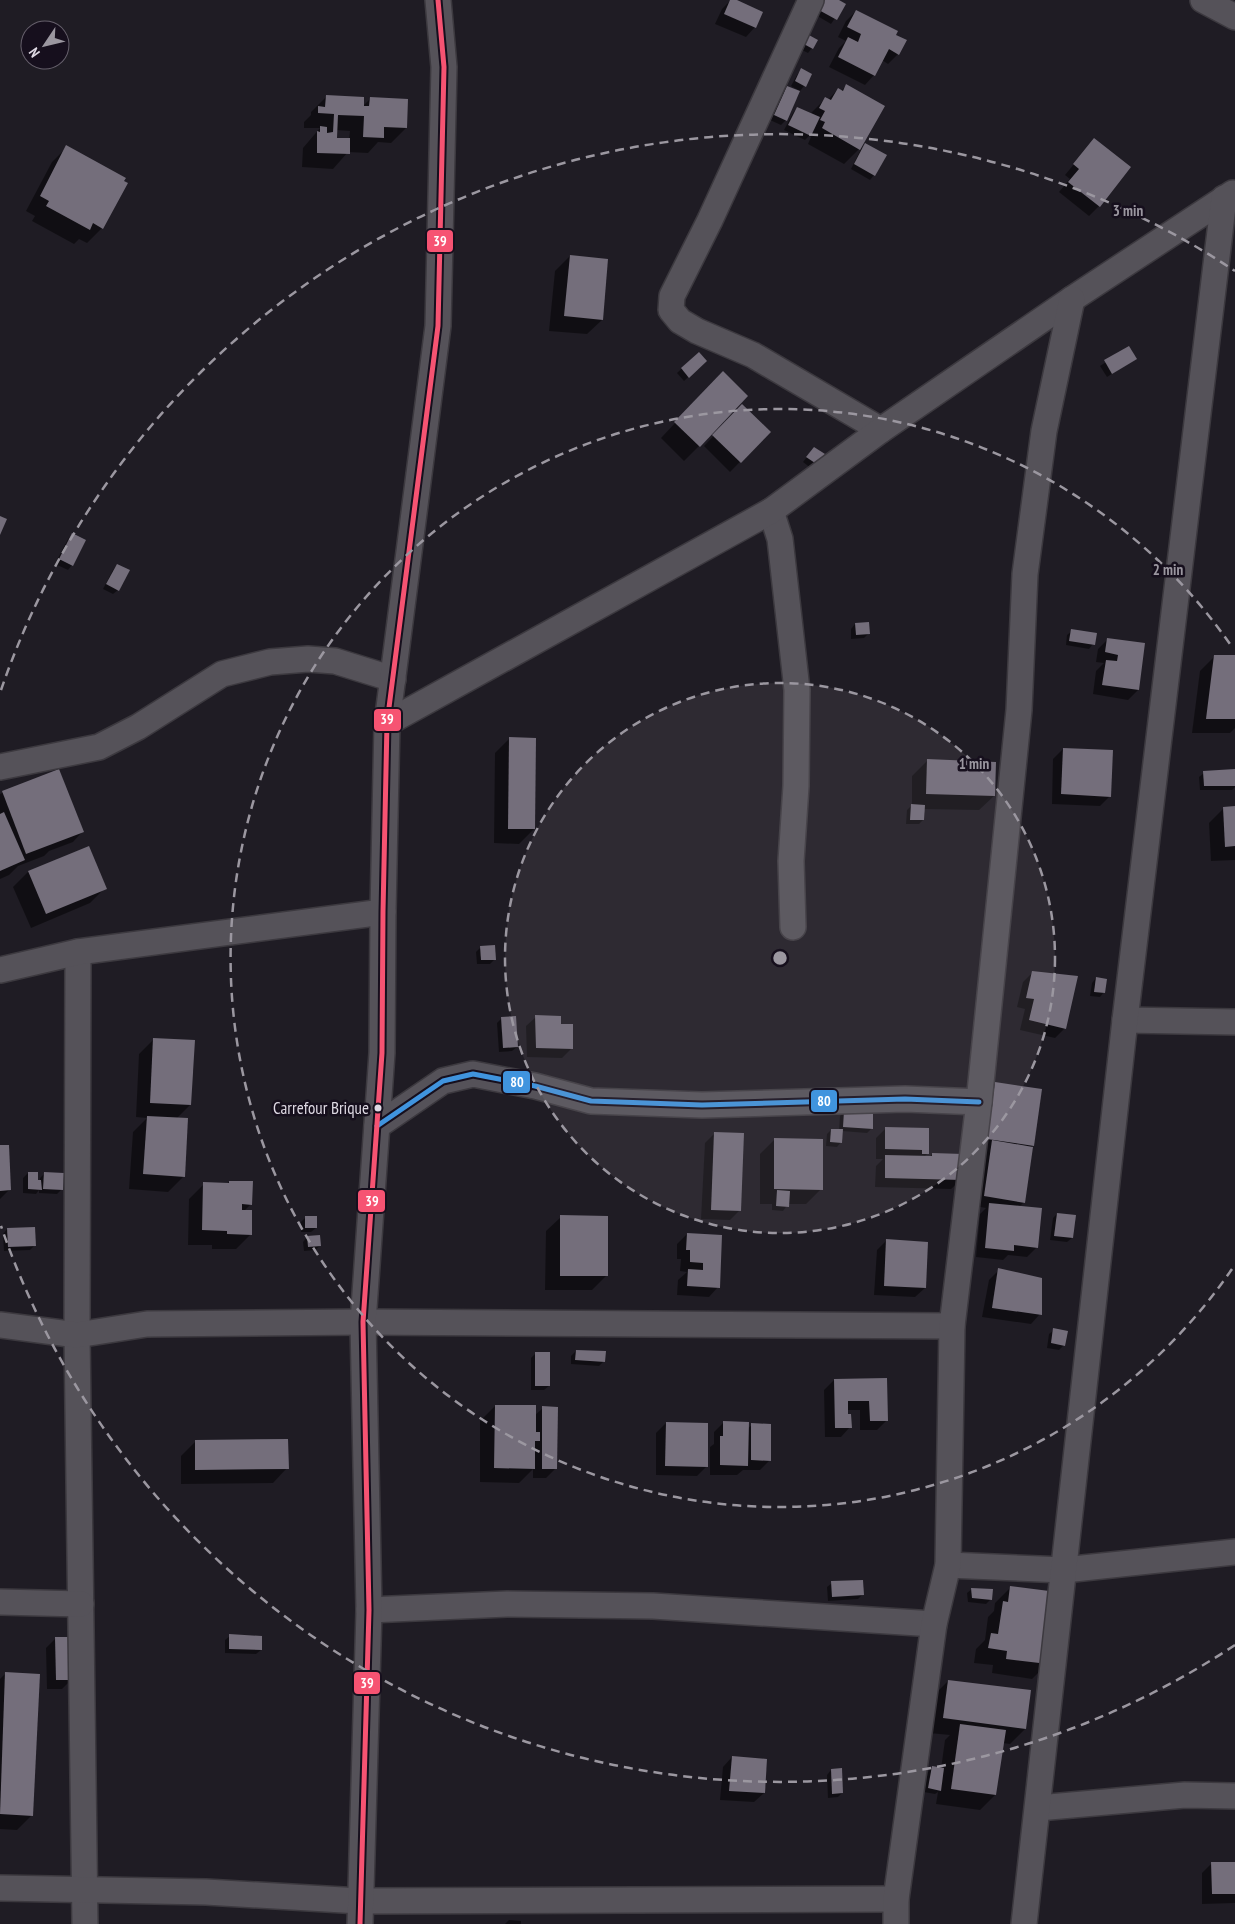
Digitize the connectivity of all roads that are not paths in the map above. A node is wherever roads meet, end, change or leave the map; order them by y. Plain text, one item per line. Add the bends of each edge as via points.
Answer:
1 (438, 0) edge
2 (812, 0) edge
3 (1203, 0) edge
4 (1235, 17) edge
5 (1230, 195) edge
6 (1215, 284) junction
7 (1235, 297) edge
8 (1072, 298) junction
9 (881, 430) junction
10 (771, 511) junction
11 (393, 679) junction
12 (387, 723) junction
13 (0, 767) edge
14 (383, 912) junction
15 (793, 927) dead end
16 (78, 952) junction
17 (0, 970) edge
18 (1125, 1020) junction
19 (1235, 1022) edge
20 (979, 1102) junction
21 (377, 1126) junction
22 (364, 1322) junction
23 (0, 1325) edge
24 (952, 1326) junction
25 (76, 1335) junction
26 (1235, 1552) edge
27 (948, 1565) junction
28 (1064, 1570) junction
29 (0, 1602) edge
30 (81, 1604) junction
31 (369, 1610) junction
32 (934, 1624) junction
33 (1235, 1796) edge
34 (1038, 1808) junction
35 (0, 1888) edge
36 (86, 1891) junction
37 (896, 1899) junction
38 (360, 1913) edge
39 (85, 1924) edge
40 (896, 1924) edge
41 (1024, 1924) edge

1 - 11 street via 444,67 438,326
2 - 9 street via 672,296 671,310 680,321 697,331 753,356
3 - 4 street
5 - 6 street
5 - 8 street
6 - 7 street
6 - 18 street
8 - 9 street
8 - 20 street via 1044,431 1025,574 1019,710
9 - 10 street
10 - 12 street
10 - 15 street via 780,539 797,690 791,861
11 - 12 street
11 - 13 street via 335,661 270,662 222,674 138,728 98,747
12 - 14 street
14 - 16 street
14 - 21 street via 382,1053
16 - 17 street
16 - 25 street
18 - 19 street
18 - 28 street
20 - 21 street via 905,1099 702,1105 591,1102 535,1086 472,1074 443,1081
20 - 24 street
21 - 22 street
22 - 24 street
22 - 25 street via 146,1324
22 - 31 street
23 - 25 street
24 - 27 street
25 - 30 street
26 - 28 street
27 - 28 street
27 - 32 street
28 - 34 street
29 - 30 street
30 - 36 street
31 - 32 street via 507,1604 643,1606
31 - 38 street
32 - 37 street
33 - 34 street via 1184,1795
34 - 41 street
35 - 36 street
36 - 38 street via 206,1892
36 - 39 street
37 - 38 street
37 - 40 street

